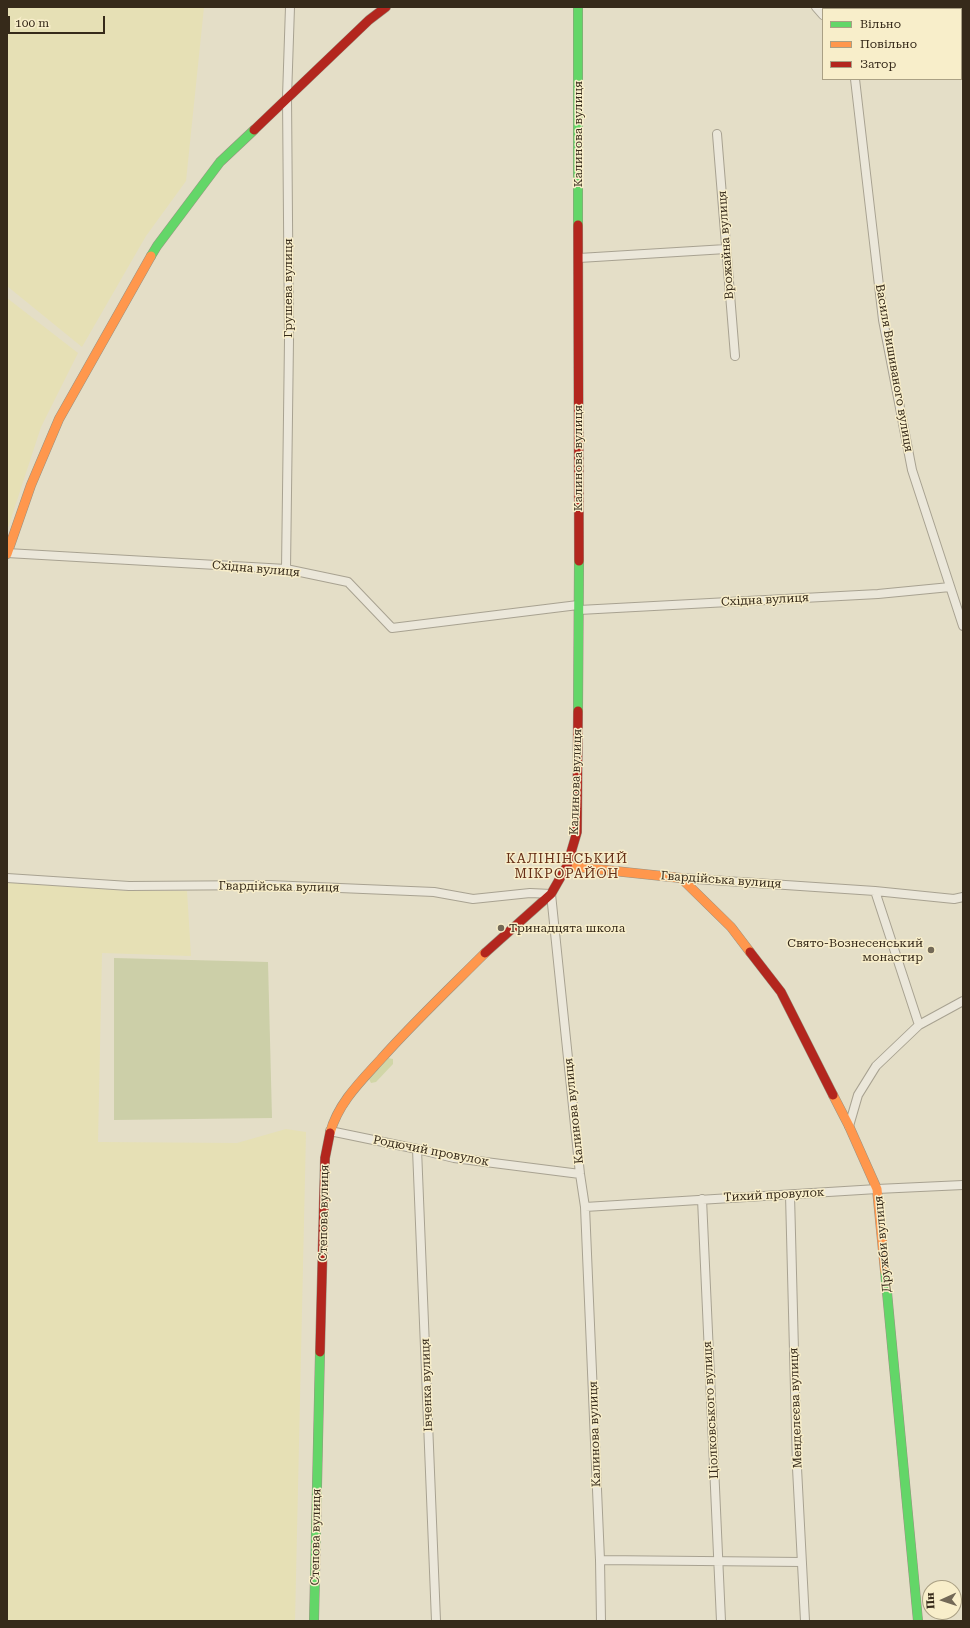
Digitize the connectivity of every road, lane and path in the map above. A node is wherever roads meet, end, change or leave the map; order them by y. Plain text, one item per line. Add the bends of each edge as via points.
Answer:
1 (290, 7) edge
2 (386, 7) edge
3 (578, 7) edge
4 (855, 80) edge
5 (287, 97) junction
6 (717, 134) dead end
7 (726, 249) junction
8 (578, 258) junction
9 (735, 356) dead end
10 (7, 554) edge
11 (286, 569) junction
12 (950, 587) junction
13 (578, 607) junction
14 (963, 626) edge
15 (567, 866) junction
16 (7, 878) edge
17 (682, 878) junction
18 (875, 891) junction
19 (551, 894) junction
20 (963, 897) edge
21 (963, 1001) edge
22 (919, 1025) junction
23 (849, 1126) junction
24 (330, 1131) junction
25 (417, 1149) junction
26 (580, 1174) junction
27 (963, 1185) edge
28 (877, 1189) junction
29 (790, 1195) junction
30 (702, 1199) junction
31 (585, 1207) junction
32 (600, 1560) junction
33 (718, 1560) junction
34 (802, 1562) junction
35 (314, 1621) edge
36 (436, 1621) edge
37 (601, 1621) edge
38 (721, 1621) edge
39 (805, 1621) edge
40 (918, 1621) edge

1 - 5 street, Грушева вулиця
2 - 5 street
3 - 8 street, Калинова вулиця
4 - 12 street, Василя Вишиваного вулиця via 884,327 912,470
5 - 10 street via 220,162 157,246 59,419 31,486
5 - 11 street, Грушева вулиця via 289,340
6 - 7 street, Врожайна вулиця
7 - 8 street
7 - 9 street, Врожайна вулиця
8 - 13 street, Калинова вулиця
10 - 11 street, Східна вулиця
11 - 13 street, Східна вулиця via 348,582 392,628
12 - 13 street, Східна вулиця via 878,594
12 - 14 street, Василя Вишиваного вулиця
13 - 15 street, Калинова вулиця via 577,832
15 - 17 street, Гвардійська вулиця
15 - 19 street, Калинова вулиця
16 - 19 street, Гвардійська вулиця via 128,886 269,885 434,892 473,900 530,893
17 - 18 street, Гвардійська вулиця
17 - 23 street, Дружби вулиця via 731,927 781,992
18 - 20 street, Гвардійська вулиця via 954,899
18 - 22 street
19 - 24 street, Степова вулиця via 491,947 396,1042 350,1094
19 - 26 street, Калинова вулиця
21 - 22 street
22 - 23 street via 876,1066 858,1094
23 - 28 street, Дружби вулиця
24 - 25 street, Родючий провулок
24 - 35 street, Степова вулиця via 325,1158
25 - 26 street, Родючий провулок via 454,1158
25 - 36 street, Івченка вулиця
26 - 31 street, Калинова вулиця
27 - 28 street, Тихий провулок
28 - 29 street, Тихий провулок
28 - 40 street, Дружби вулиця
29 - 30 street, Тихий провулок
29 - 34 street, Менделєєва вулиця
30 - 31 street, Тихий провулок
30 - 33 street, Ціолковського вулиця
31 - 32 street, Калинова вулиця
32 - 33 street
32 - 37 street, Калинова вулиця
33 - 34 street
33 - 38 street, Ціолковського вулиця
34 - 39 street, Менделєєва вулиця

